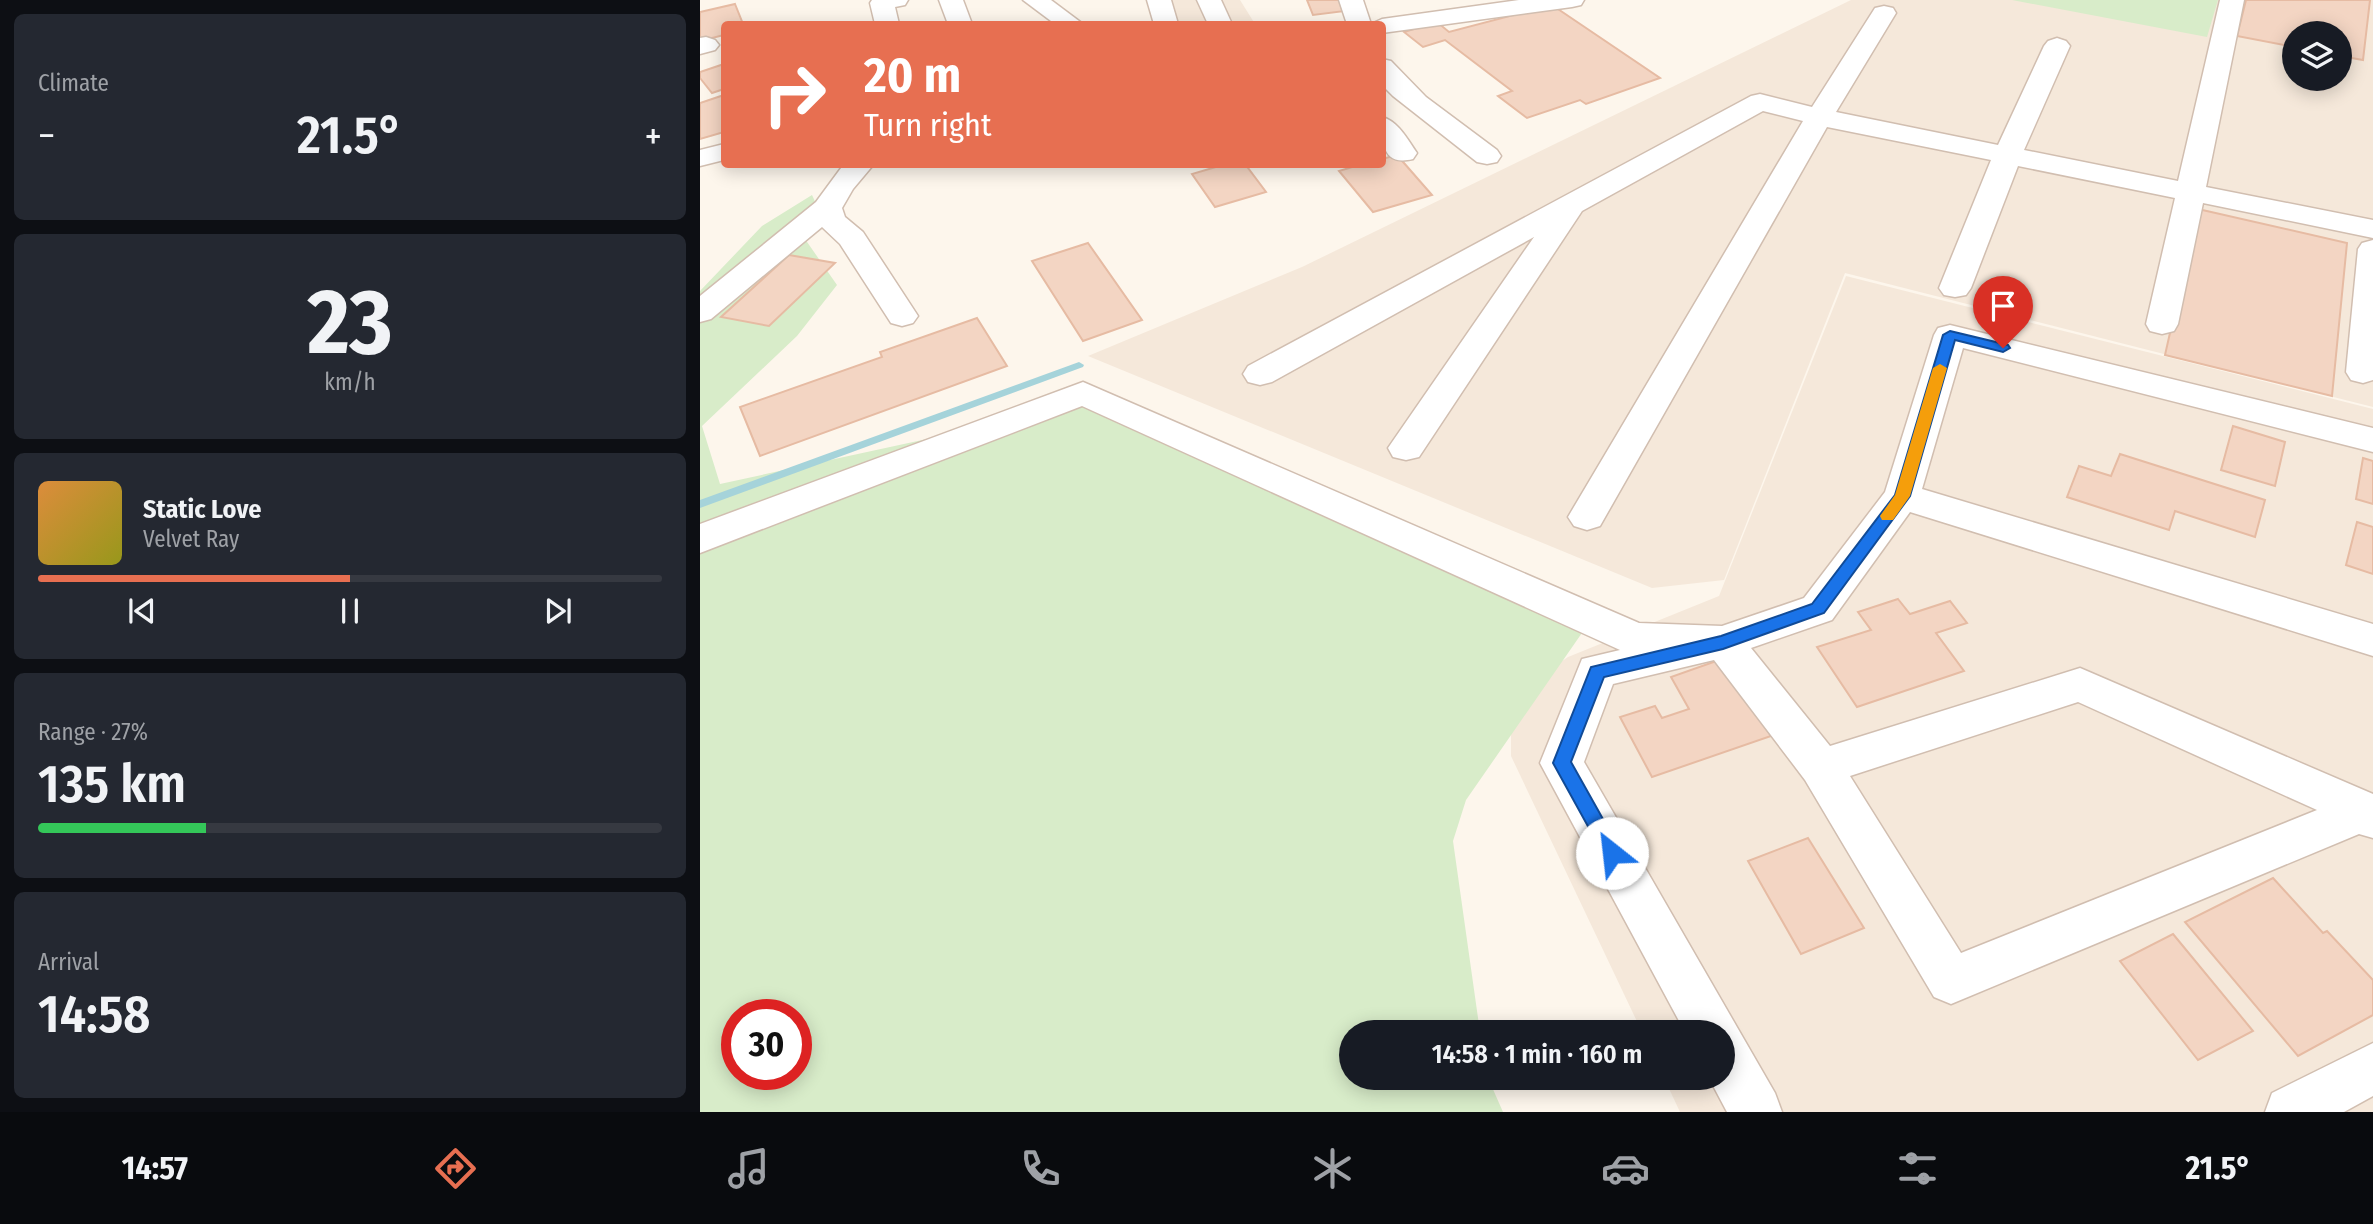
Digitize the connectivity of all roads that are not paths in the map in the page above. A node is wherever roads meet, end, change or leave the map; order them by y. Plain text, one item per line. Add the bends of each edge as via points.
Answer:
1 (896, 0) edge
2 (951, 0) edge
3 (1035, 0) edge
4 (1159, 0) edge
5 (1209, 0) edge
6 (1351, 0) edge
7 (1572, 0) edge
8 (2232, 0) edge
9 (1884, 13) dead end
10 (886, 21) edge
11 (959, 21) edge
12 (1066, 21) edge
13 (1165, 21) edge
14 (1219, 21) edge
15 (1358, 21) edge
16 (1386, 25) edge
17 (2057, 46) dead end
18 (1386, 72) edge
19 (1819, 117) junction
20 (1386, 130) edge
21 (721, 153) edge
22 (1403, 153) dead end
23 (2008, 154) junction
24 (1487, 156) dead end
25 (700, 159) edge
26 (856, 168) edge
27 (2191, 191) junction
28 (1574, 201) junction
29 (827, 208) junction
30 (2373, 229) edge
31 (2373, 249) edge
32 (1955, 288) dead end
33 (700, 312) edge
34 (902, 316) dead end
35 (2162, 324) dead end
36 (2363, 372) dead end
37 (1260, 373) dead end
38 (2373, 440) edge
39 (1406, 448) dead end
40 (1902, 496) junction
41 (1587, 517) dead end
42 (700, 539) edge
43 (2373, 640) edge
44 (1723, 642) junction
45 (1821, 768) junction
46 (2369, 815) edge
47 (1705, 1020) edge
48 (2373, 1068) edge
49 (1735, 1074) edge
50 (1756, 1112) edge
51 (2291, 1112) edge

1 - 10 street via 882,3
2 - 11 street
3 - 12 street
4 - 13 street
5 - 14 street
6 - 15 street
7 - 16 street
8 - 27 street
9 - 19 street
17 - 23 street
18 - 24 street
19 - 23 street
19 - 28 street via 1760,102
19 - 41 street
20 - 22 street
21 - 25 street
23 - 27 street
23 - 32 street
26 - 29 street
27 - 30 street
27 - 35 street
28 - 37 street
28 - 39 street
29 - 33 street
29 - 34 street
31 - 36 street
38 - 40 street via 1950,335
40 - 43 street
40 - 44 street via 1818,609
42 - 44 street via 1083,393 1635,639
44 - 45 street
44 - 47 street via 1597,671 1562,763
45 - 46 street via 2080,685
45 - 46 street via 1951,981
48 - 51 street
49 - 50 street

